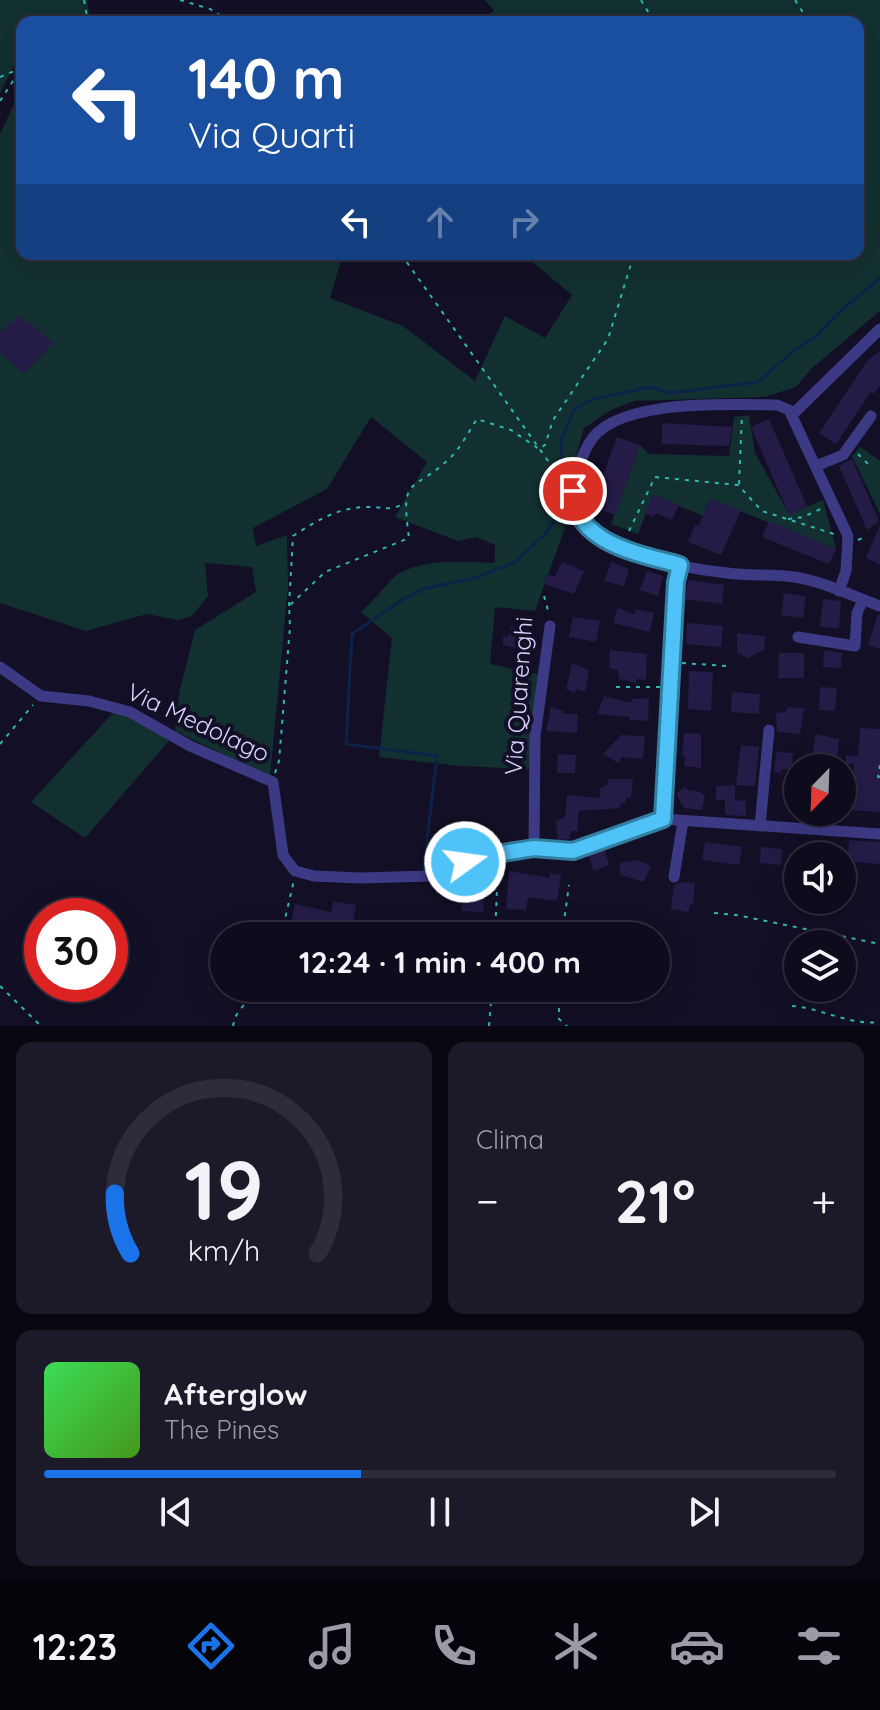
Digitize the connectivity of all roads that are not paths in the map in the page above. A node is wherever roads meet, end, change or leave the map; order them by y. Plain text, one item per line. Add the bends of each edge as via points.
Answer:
1 (880, 329) edge
2 (793, 414) junction
3 (871, 416) dead end
4 (816, 466) junction
5 (680, 565) junction
6 (839, 591) junction
7 (863, 600) junction
8 (880, 606) edge
9 (550, 626) road end
10 (798, 637) dead end
11 (0, 667) edge
12 (769, 730) dead end
13 (663, 819) junction
14 (683, 821) junction
15 (760, 826) junction
16 (880, 834) edge
17 (534, 848) junction
18 (674, 877) dead end

1 - 2 street
2 - 4 street
2 - 5 street via 777,405 660,408 602,429 587,447 570,489 580,516 601,539
3 - 4 street via 851,448
4 - 6 street via 848,536 847,568
5 - 6 street via 798,577
5 - 13 street
6 - 7 street
7 - 8 street
7 - 10 street via 855,646
9 - 17 street, Via Quarenghi via 535,736
11 - 17 street, Via Medolago via 41,696 130,712 190,746 273,782 283,855 295,871 360,878 432,876 459,864
12 - 15 street
13 - 14 street
13 - 17 street via 573,851
14 - 15 street
14 - 18 street
15 - 16 street

